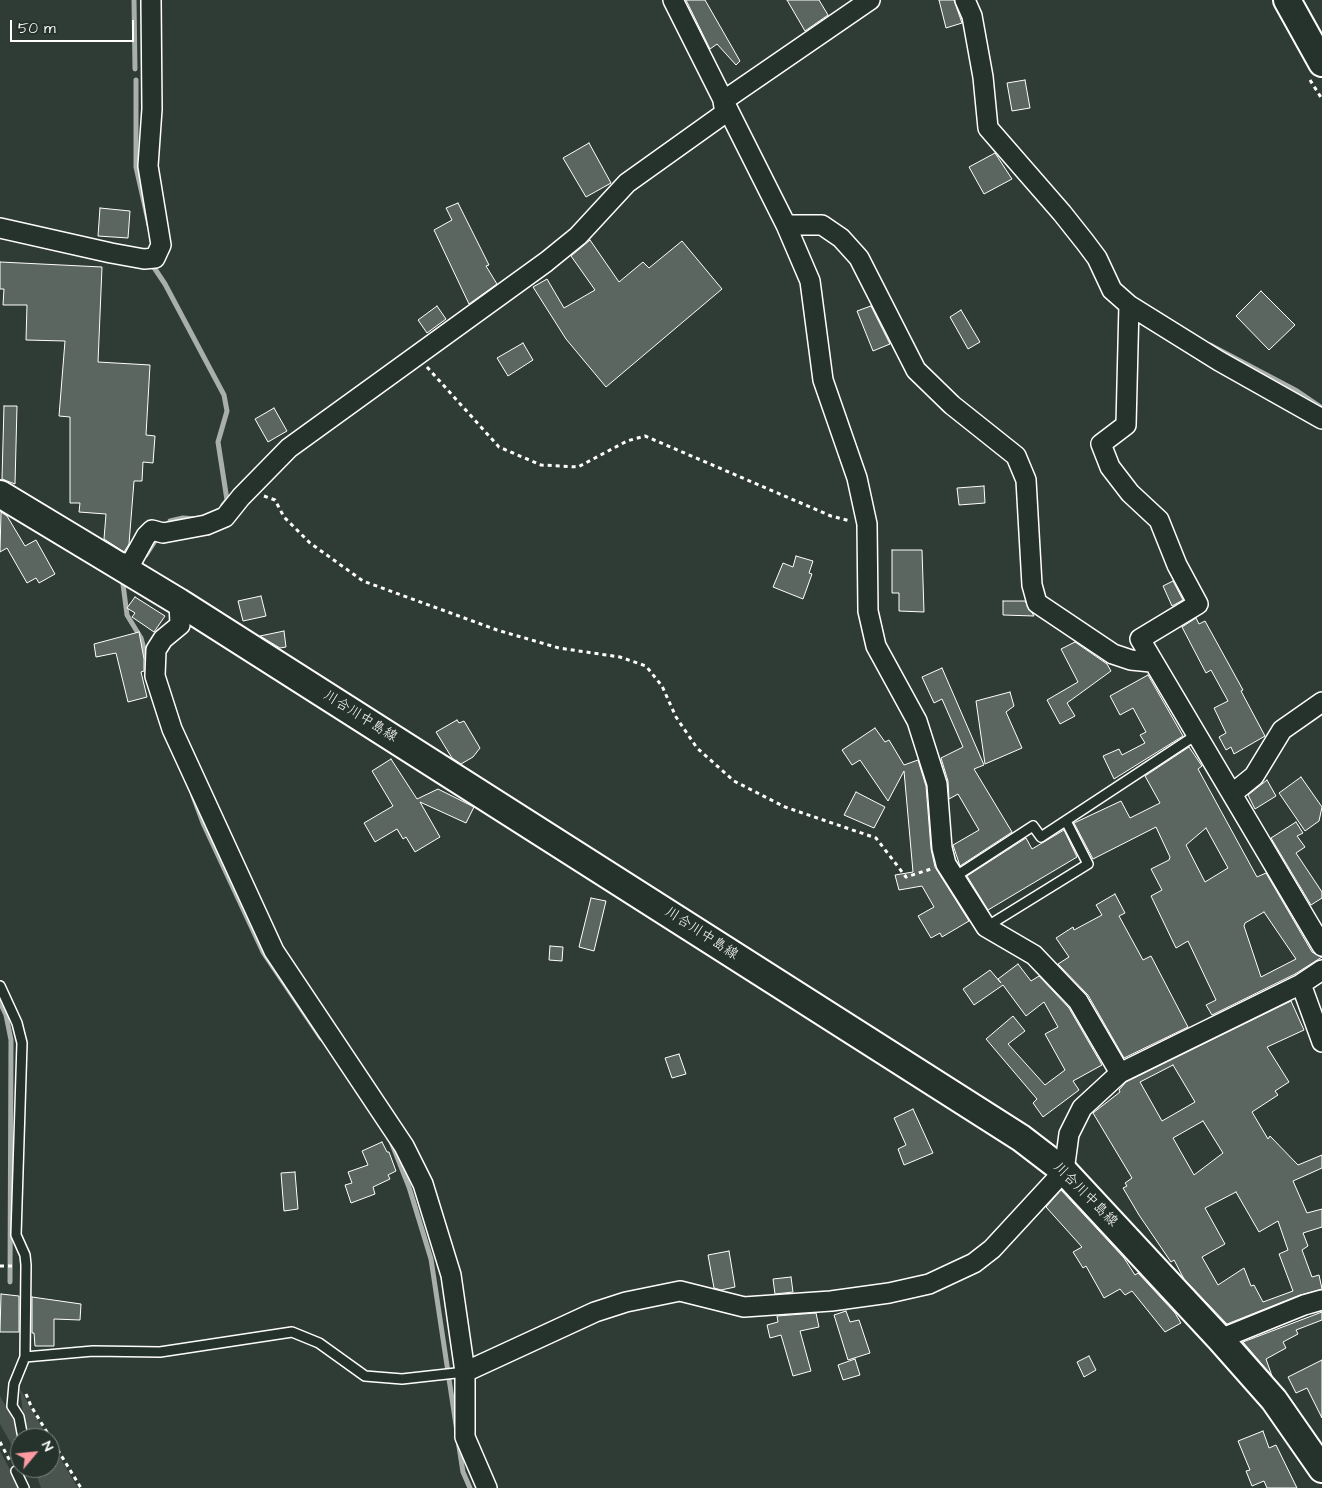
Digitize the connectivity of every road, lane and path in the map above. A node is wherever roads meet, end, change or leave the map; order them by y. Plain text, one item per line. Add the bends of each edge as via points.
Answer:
1 (151, 0) edge
2 (673, 0) edge
3 (870, 0) edge
4 (964, 0) edge
5 (1287, 0) edge
6 (1322, 63) edge
7 (723, 102) junction
8 (786, 226) junction
9 (0, 228) edge
10 (1129, 305) junction
11 (417, 356) junction
12 (1322, 419) edge
13 (0, 494) edge
14 (241, 497) junction
15 (867, 524) junction
16 (114, 563) junction
17 (178, 602) junction
18 (1151, 662) junction
19 (1322, 702) edge
20 (1196, 735) junction
21 (1233, 793) junction
22 (1066, 821) junction
23 (949, 871) junction
24 (986, 927) junction
25 (1322, 946) edge
26 (1322, 970) edge
27 (1301, 984) junction
28 (0, 986) edge
29 (1322, 1042) edge
30 (1120, 1073) junction
31 (1064, 1171) junction
32 (0, 1266) edge
33 (18, 1266) dead end
34 (1322, 1300) edge
35 (1220, 1339) junction
36 (25, 1357) junction
37 (460, 1373) junction
38 (28, 1384) dead end
39 (21, 1428) edge
40 (0, 1442) edge
41 (10, 1457) edge
42 (1322, 1469) edge
43 (81, 1488) edge
44 (487, 1488) edge

1 - 9 street via 152,109 148,166 161,245 155,258
2 - 7 street
3 - 7 street
4 - 10 street via 972,16 988,128 1062,212 1097,258 1112,290
5 - 6 main road
7 - 8 street
7 - 11 street via 725,113 627,183 572,241
8 - 15 street via 810,281 823,380 857,478
8 - 18 street via 822,224 841,238 860,258 916,370 952,405 1016,456 1026,480 1032,585 1037,603 1113,654
10 - 12 street
10 - 18 street via 1126,425 1101,444 1110,467 1130,493 1159,520 1177,565 1198,604 1140,639
11 - 14 street via 288,448
11 - 15 path via 498,447 541,465 578,467 645,436 831,516
13 - 16 main road, 川合川中島線
14 - 16 street via 225,517 206,525 163,533 152,530 131,563
14 - 23 path via 257,494 275,500 284,517 310,543 363,581 559,648 620,657 646,666 662,686 676,717 697,748 734,781 785,807 876,838 906,877
15 - 23 street via 868,611 876,646 917,721 937,784
16 - 17 main road, 川合川中島線
17 - 31 main road, 川合川中島線 via 1021,1138
17 - 37 street via 180,625 163,639 156,650 155,676 172,729 274,951 404,1146 423,1184 451,1275
18 - 20 street
19 - 21 street via 1282,730 1254,776
20 - 21 street
20 - 22 lane
21 - 25 street
22 - 23 lane via 1041,837 1033,826
22 - 24 lane via 1088,864
23 - 24 street
24 - 30 street via 1034,955 1078,1001
26 - 27 street
27 - 29 street
27 - 30 street
28 - 36 lane via 17,1023 22,1043 16,1235 26,1265
30 - 31 street via 1082,1108 1069,1134
31 - 35 main road, 川合川中島線
31 - 37 street via 992,1249 974,1263 929,1284 831,1301 744,1307 680,1291 595,1312
32 - 33 path
34 - 35 street
35 - 42 main road, 川合川中島線 via 1274,1400
36 - 37 lane via 92,1352 160,1352 292,1332 319,1343 365,1376 402,1379
36 - 39 lane via 14,1384 12,1406 19,1416
37 - 44 street via 464,1437
38 - 43 path via 26,1394 31,1406
40 - 41 path

